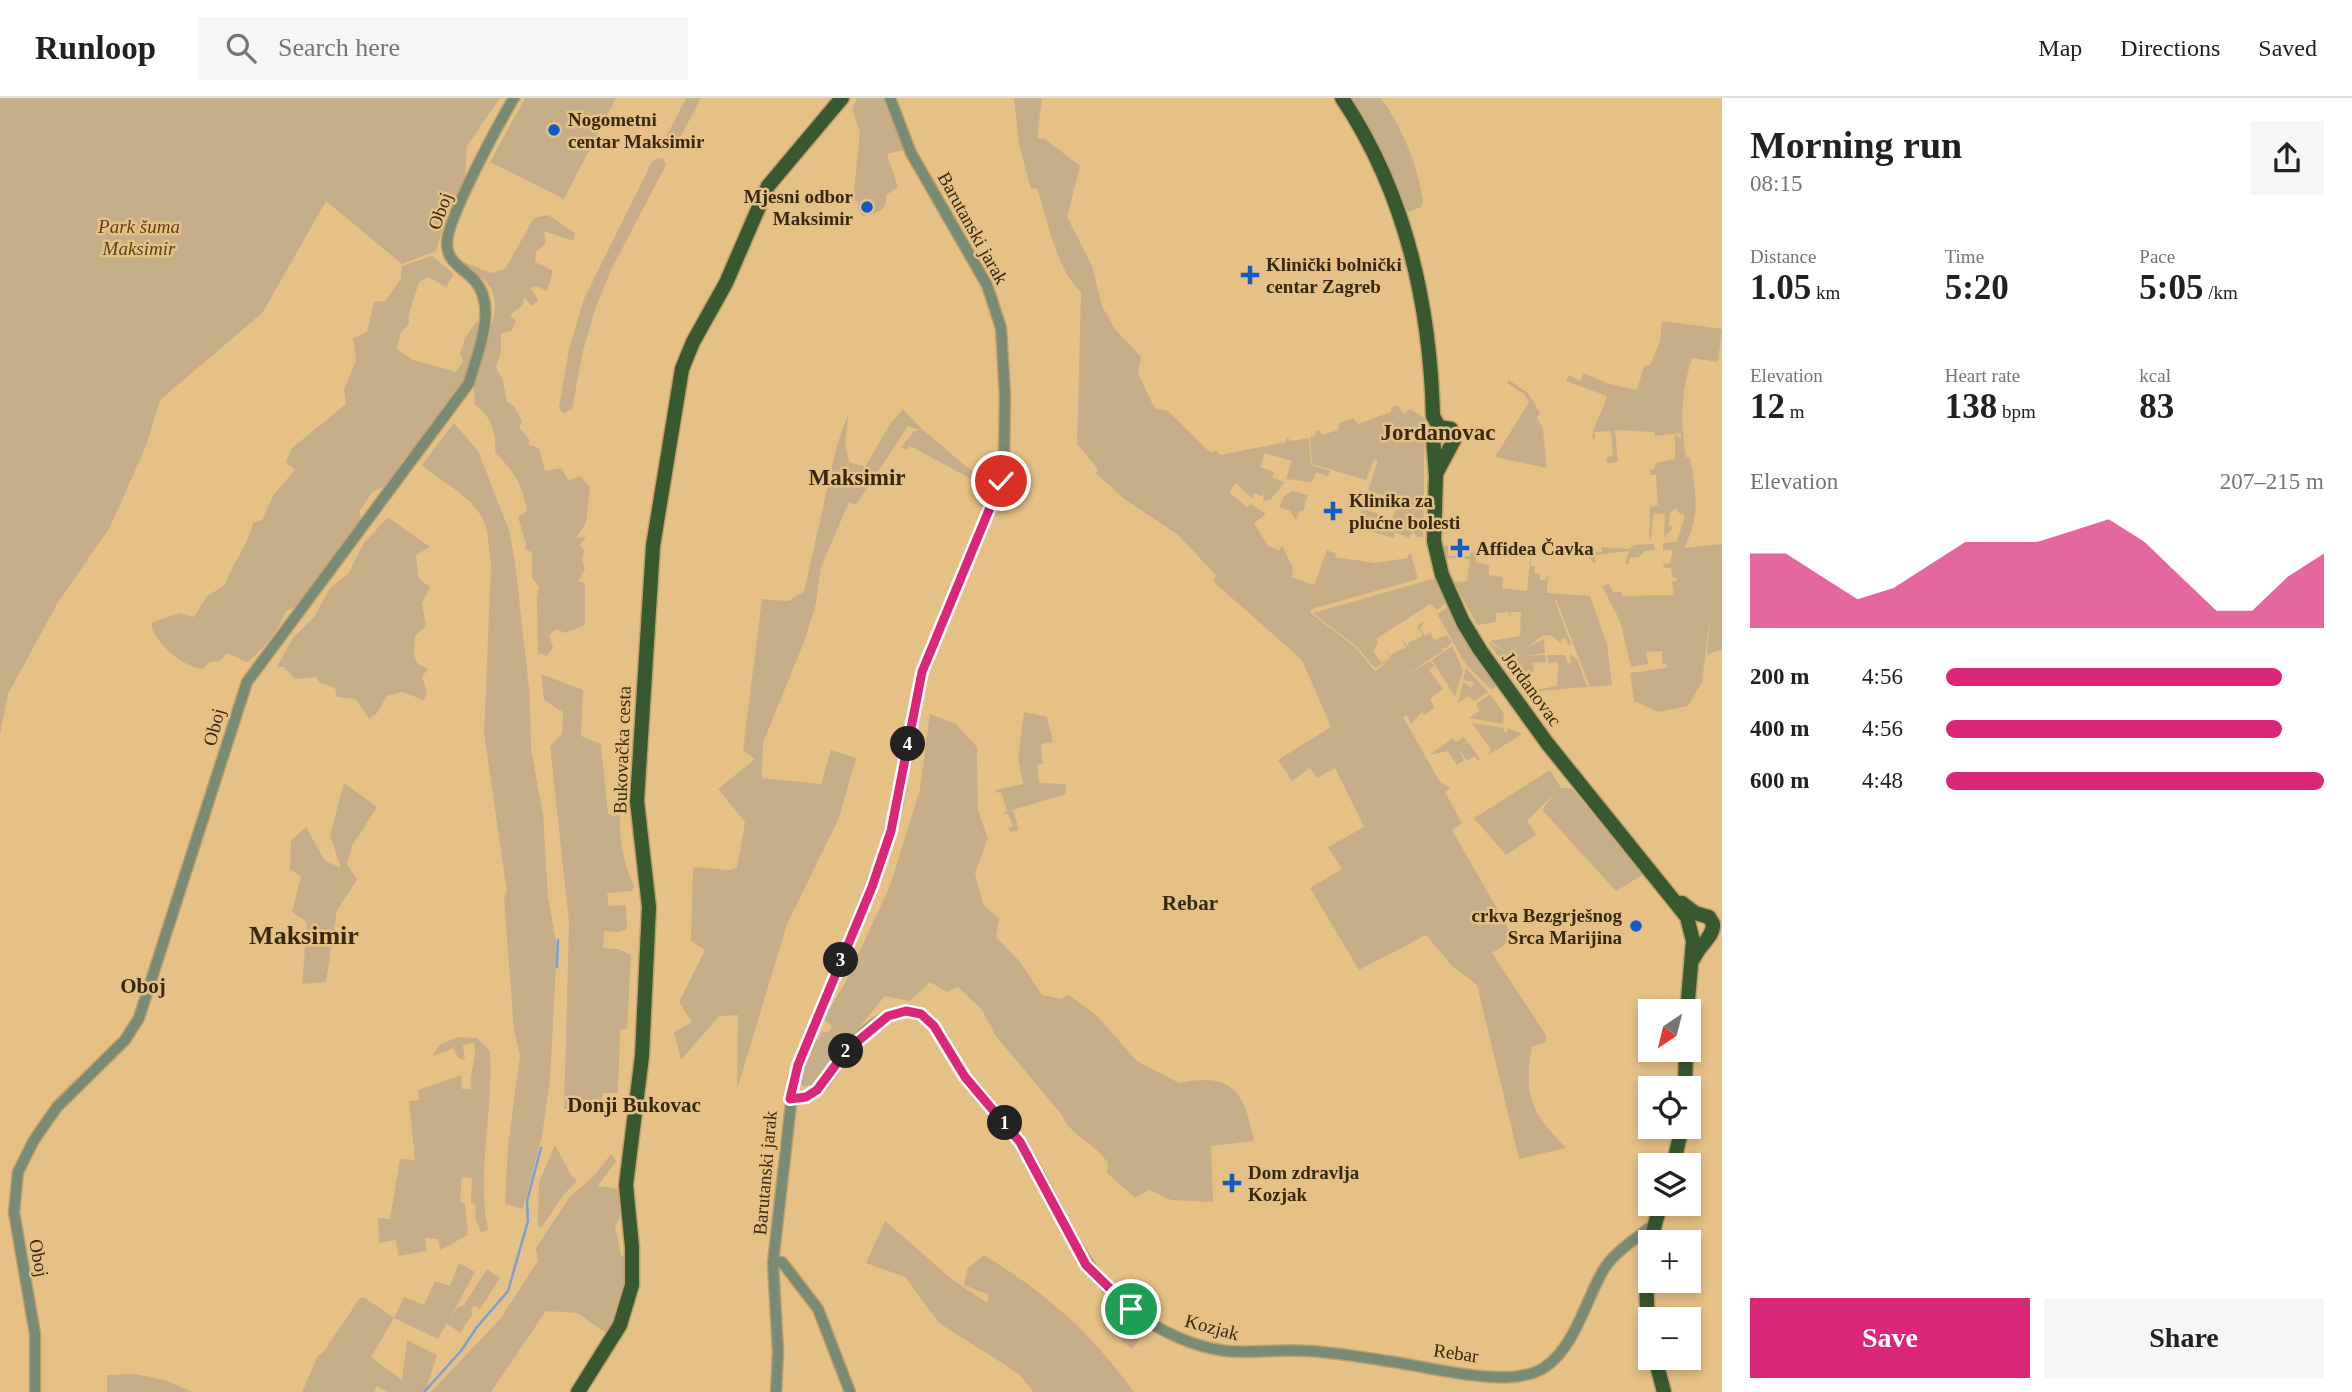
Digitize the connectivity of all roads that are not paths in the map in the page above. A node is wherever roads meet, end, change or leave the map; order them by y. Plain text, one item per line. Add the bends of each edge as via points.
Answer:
1 (513, 98) edge
2 (842, 98) edge
3 (851, 98) edge
4 (890, 98) edge
5 (1342, 98) edge
6 (815, 134) junction
7 (1439, 427) junction
8 (1434, 442) junction
9 (1450, 446) junction
10 (1436, 476) junction
11 (1703, 925) edge
12 (1687, 999) edge
13 (790, 1099) junction
14 (1657, 1216) edge
15 (1655, 1223) junction
16 (1654, 1230) edge
17 (1634, 1241) junction
18 (1638, 1242) edge
19 (773, 1263) junction
20 (1321, 1352) joint
21 (1658, 1370) edge
22 (35, 1392) edge
23 (578, 1392) edge
24 (776, 1392) edge
25 (850, 1392) edge
26 (1664, 1392) edge

1 - 22 street, Oboj via 462,200 447,242 451,260 474,279 486,304 469,383 247,682 139,1018 125,1040 57,1107 18,1172 14,1212 35,1334
2 - 6 main road, Bukovačka cesta
3 - 6 main road, Bukovačka cesta
4 - 13 street, Barutanski jarak via 911,153 965,244 995,306 1003,351 1004,458 996,499 922,672 897,806 881,862 798,1065
5 - 7 main road via 1379,162 1402,217 1422,300 1433,416
6 - 23 main road, Bukovačka cesta via 759,203 726,283 682,369 653,546 637,802 649,907 642,1056 626,1185 632,1285 620,1325
7 - 8 main road via 1433,433
7 - 9 main road via 1452,431
8 - 9 main road
8 - 10 main road, Jordanovac
9 - 10 main road
10 - 11 main road, Jordanovac via 1436,556 1463,622 1547,743
11 - 12 main road via 1688,972
13 - 19 street, Barutanski jarak
13 - 20 street, Kozjak via 817,1090 846,1051 888,1016 906,1011 921,1014 934,1026 965,1077 1020,1142 1077,1251 1118,1299 1163,1330 1215,1350 1240,1354
14 - 15 main road
15 - 16 main road
15 - 17 street, Rebar
17 - 18 street
17 - 20 street, Rebar via 1606,1266 1570,1336 1545,1367 1514,1376 1466,1373
19 - 24 street, Barutanski jarak
19 - 25 street via 782,1262 818,1309
21 - 26 main road

